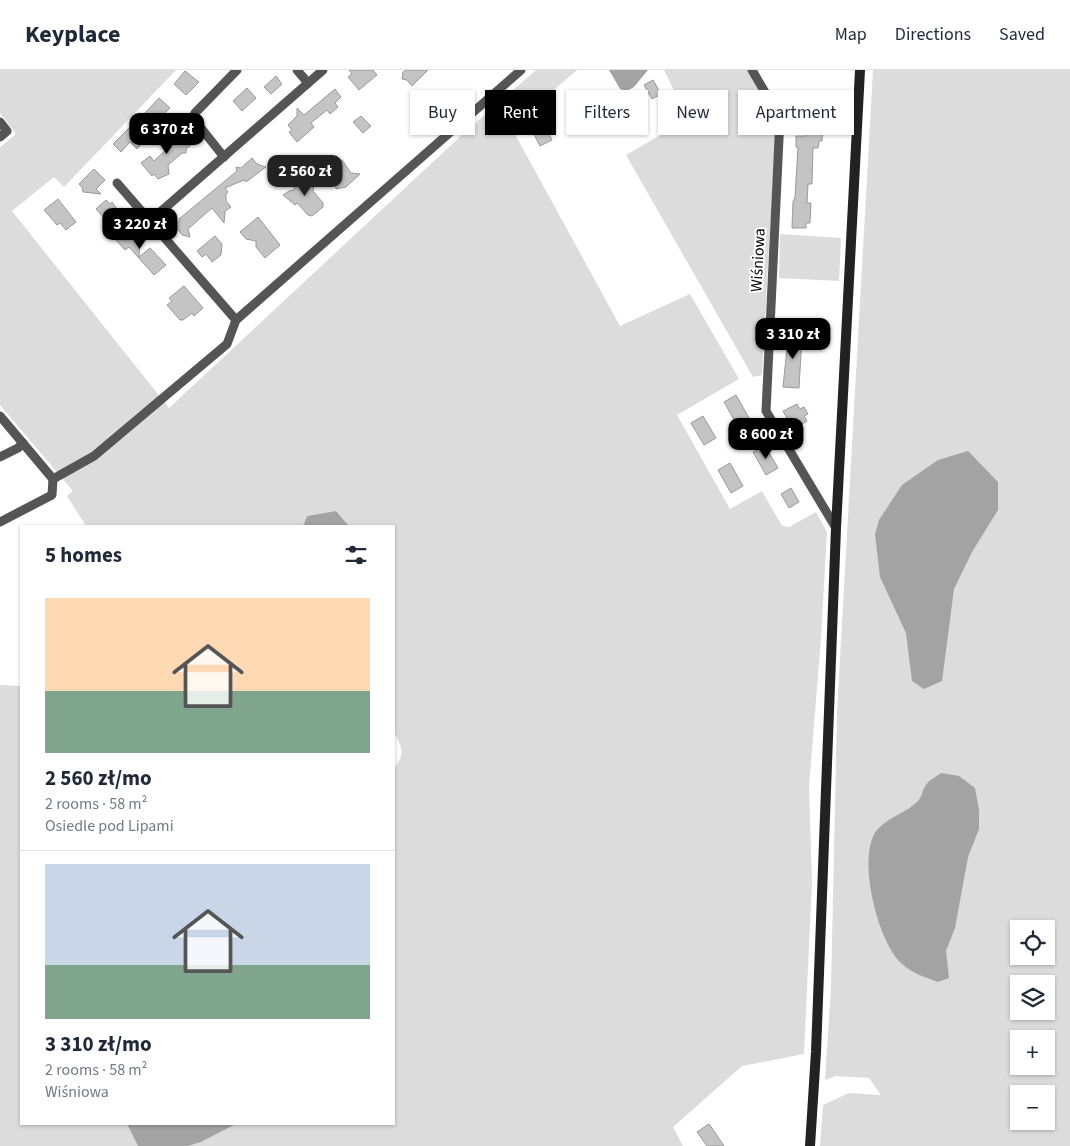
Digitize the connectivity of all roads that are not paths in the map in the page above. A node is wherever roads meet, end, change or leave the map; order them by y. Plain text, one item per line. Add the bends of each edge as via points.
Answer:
1 (237, 70) edge
2 (297, 70) edge
3 (323, 70) edge
4 (521, 70) edge
5 (752, 70) edge
6 (860, 70) edge
7 (308, 83) junction
8 (0, 122) edge
9 (0, 137) edge
10 (224, 157) junction
11 (117, 183) dead end
12 (150, 221) junction
13 (236, 320) junction
14 (0, 416) edge
15 (23, 443) junction
16 (0, 457) edge
17 (54, 479) junction
18 (0, 522) edge
19 (836, 528) junction
20 (810, 1146) edge

1 - 10 street via 193,118
2 - 7 street
3 - 7 street
4 - 13 street
5 - 19 street, Wiśniowa via 780,118 766,411
6 - 19 street
7 - 10 street
8 - 9 street via 7,131
10 - 12 street
11 - 12 street
12 - 13 street
13 - 17 street via 227,344 94,456
14 - 15 street
15 - 16 street
15 - 17 street
17 - 18 street via 52,495
19 - 20 street

